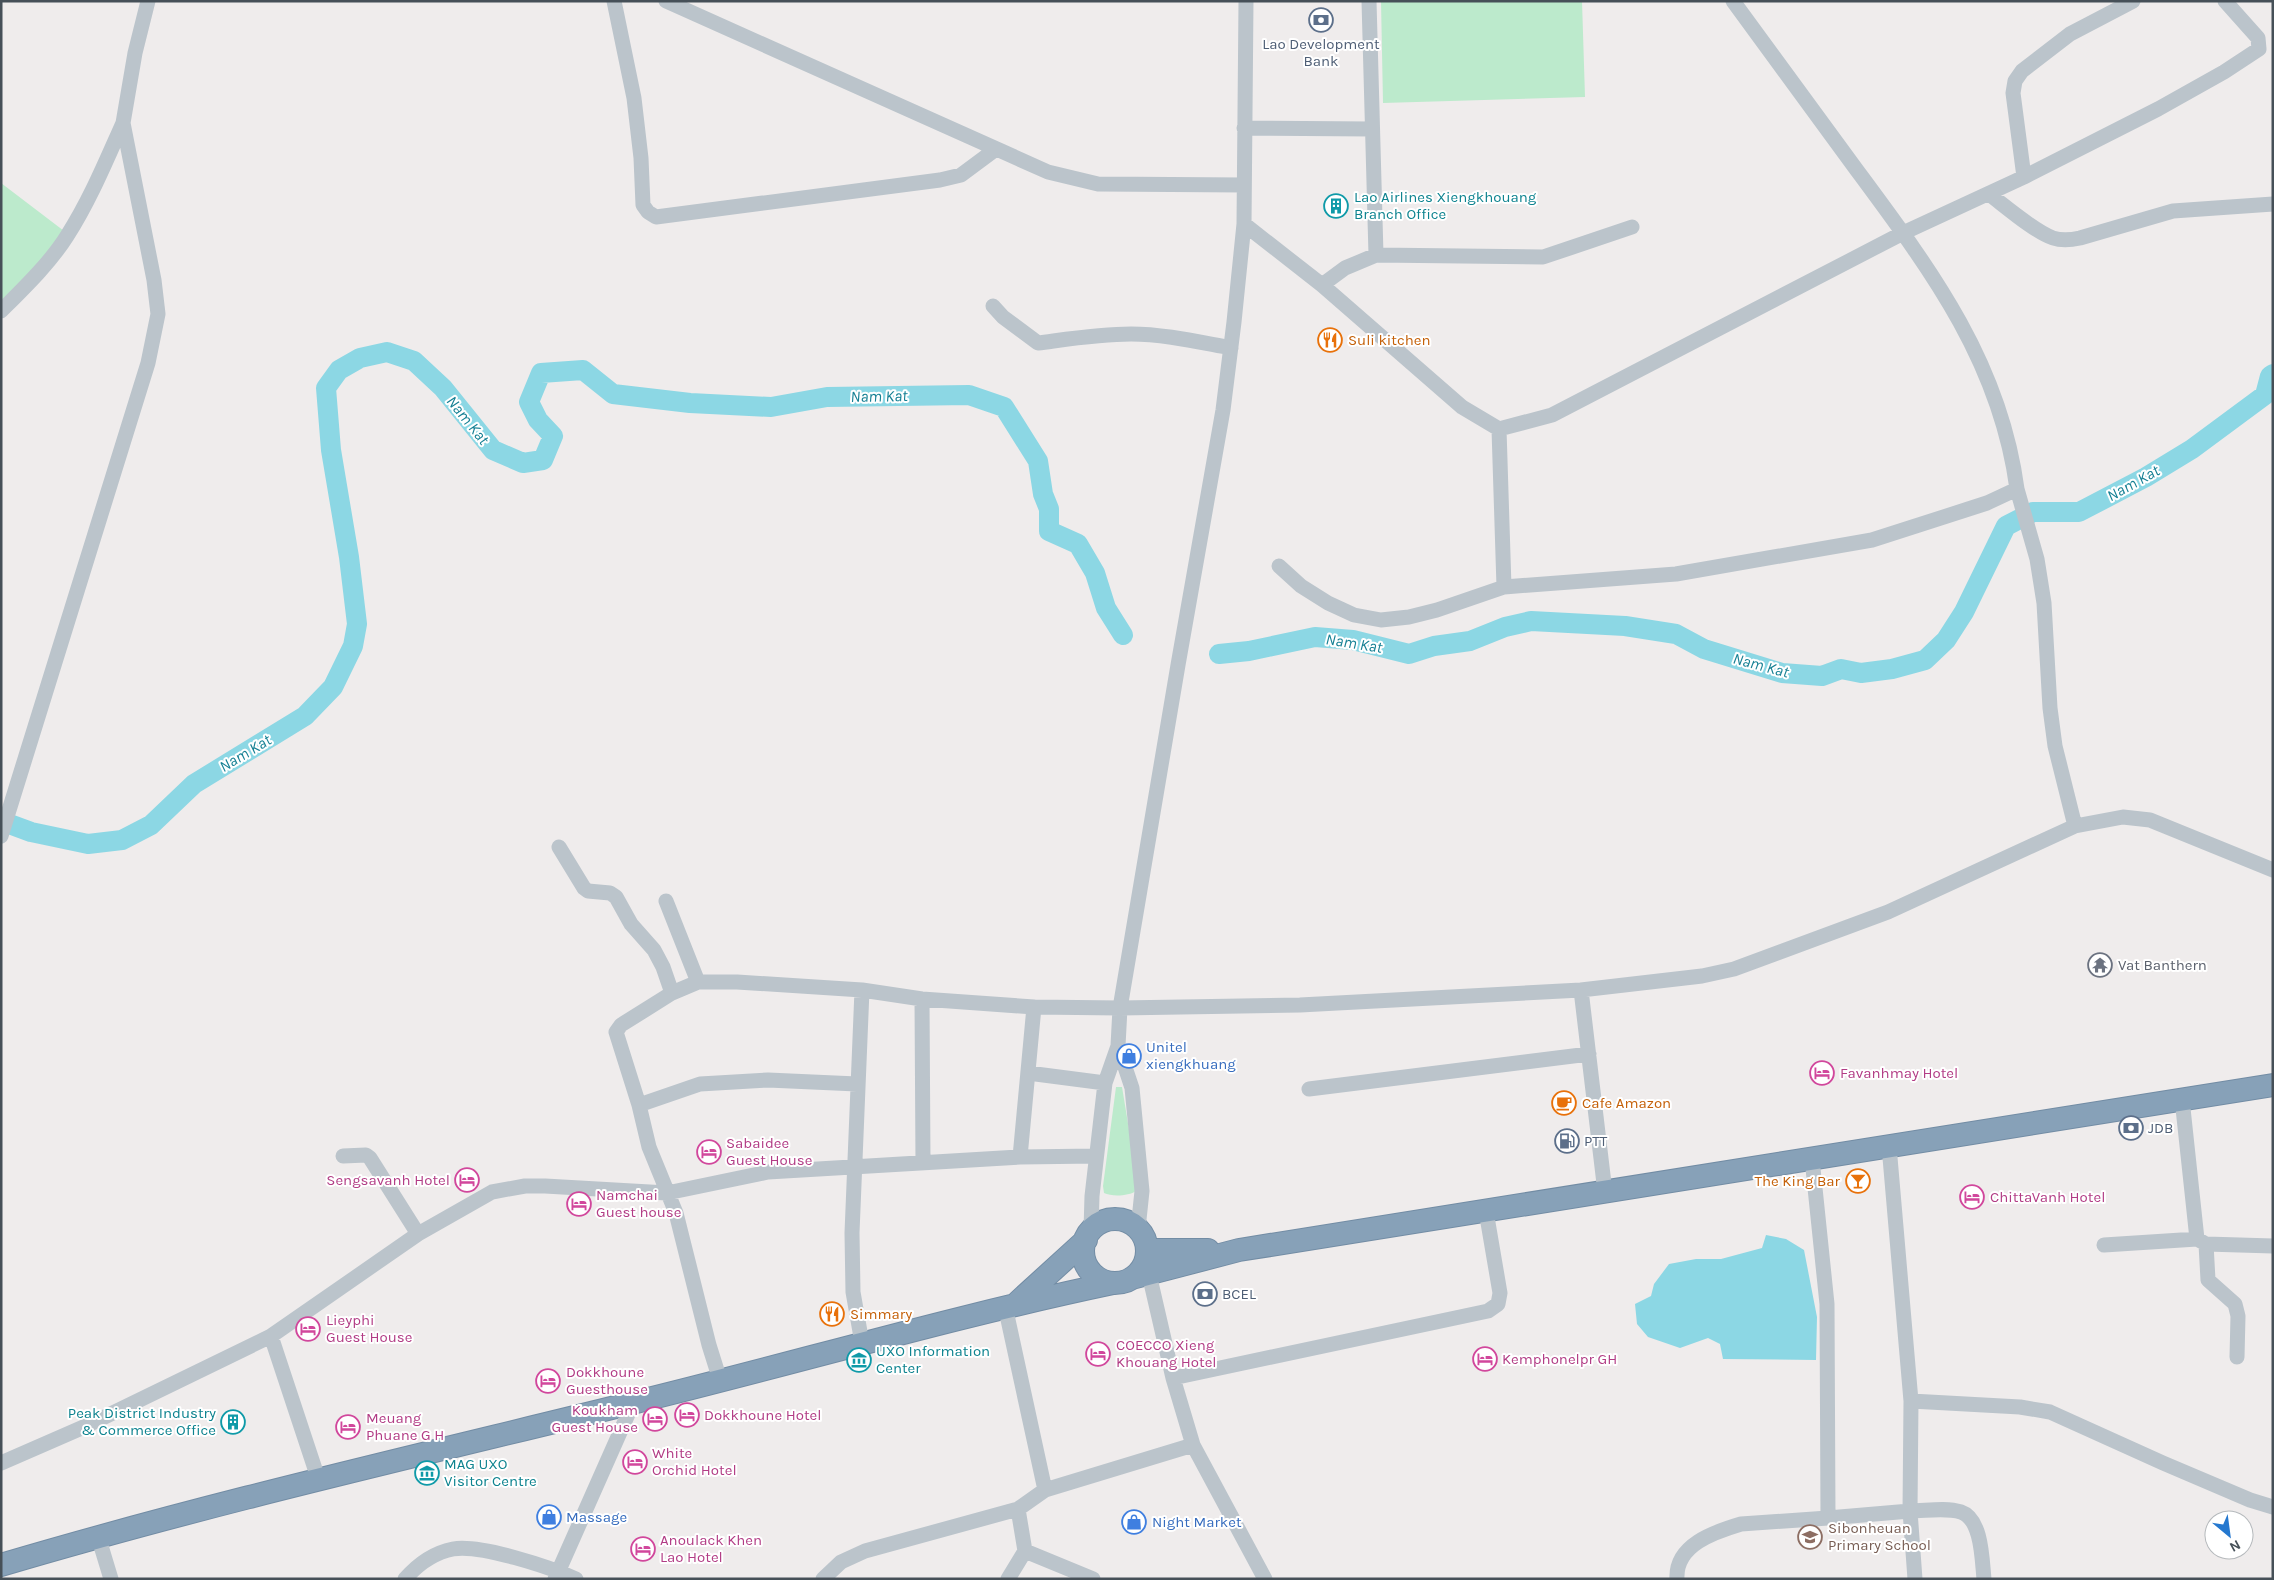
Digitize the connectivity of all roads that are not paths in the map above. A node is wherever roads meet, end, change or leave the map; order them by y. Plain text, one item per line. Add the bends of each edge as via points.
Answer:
1 (148, 1) edge
2 (614, 1) edge
3 (666, 1) edge
4 (1246, 1) edge
5 (1369, 1) edge
6 (1733, 1) edge
7 (2133, 1) edge
8 (2224, 1) edge
9 (124, 123) junction
10 (1244, 128) junction
11 (1371, 129) junction
12 (996, 149) junction
13 (2024, 177) junction
14 (1244, 186) junction
15 (1988, 194) junction
16 (2273, 204) edge
17 (1244, 224) junction
18 (1632, 227) dead end
19 (1903, 232) junction
20 (1376, 255) junction
21 (1322, 286) junction
22 (993, 306) dead end
23 (1, 311) edge
24 (1231, 348) junction
25 (1499, 429) junction
26 (2016, 489) junction
27 (1279, 566) dead end
28 (1504, 587) junction
29 (2075, 826) junction
30 (1, 836) edge
31 (559, 847) dead end
32 (2273, 870) edge
33 (666, 901) dead end
34 (698, 982) junction
35 (862, 990) junction
36 (1581, 990) junction
37 (672, 993) junction
38 (922, 999) junction
39 (1034, 1007) junction
40 (1120, 1008) junction
41 (1118, 1046) junction
42 (1589, 1054) junction
43 (1028, 1073) junction
44 (1105, 1083) junction
45 (857, 1084) junction
46 (2273, 1085) edge
47 (1309, 1089) dead end
48 (2182, 1100) junction
49 (639, 1105) junction
50 (1890, 1146) junction
51 (343, 1156) dead end
52 (1096, 1156) junction
53 (1020, 1157) junction
54 (1812, 1159) junction
55 (924, 1164) junction
56 (856, 1167) junction
57 (1604, 1192) junction
58 (667, 1193) junction
59 (1486, 1211) junction
60 (1138, 1229) junction
61 (418, 1234) junction
62 (1088, 1235) junction
63 (2201, 1241) junction
64 (2104, 1245) dead end
65 (2273, 1246) edge
66 (1147, 1250) junction
67 (1239, 1250) junction
68 (1131, 1278) junction
69 (1011, 1304) junction
70 (271, 1336) junction
71 (862, 1343) junction
72 (2237, 1357) dead end
73 (1173, 1378) junction
74 (720, 1380) junction
75 (1911, 1401) junction
76 (634, 1403) junction
77 (1193, 1446) junction
78 (1, 1463) edge
79 (318, 1478) junction
80 (1045, 1490) junction
81 (2273, 1507) edge
82 (1018, 1509) junction
83 (1910, 1512) junction
84 (1828, 1518) junction
85 (98, 1536) junction
86 (1025, 1551) junction
87 (1, 1565) edge
88 (557, 1575) edge
89 (111, 1579) edge
90 (405, 1579) edge
91 (576, 1579) edge
92 (823, 1579) edge
93 (1008, 1579) edge
94 (1093, 1579) edge
95 (1265, 1579) edge
96 (1677, 1579) edge
97 (1915, 1579) edge
98 (1984, 1579) edge

1 - 9 street
2 - 12 street via 634,98 643,205 656,217 940,180 961,175
3 - 12 street
4 - 10 street
5 - 11 street
6 - 19 street
7 - 13 street via 2070,34 2022,71 2015,81 2013,93
8 - 13 street via 2258,38 2259,49 2158,110
9 - 23 street via 93,192 67,237
9 - 30 street via 158,314 148,363
10 - 11 street
10 - 14 street
11 - 20 street
12 - 14 street via 1048,172 1098,184
13 - 15 street
14 - 17 street
15 - 16 street via 2042,232 2066,240 2173,211
15 - 19 street
17 - 21 street
17 - 24 street
18 - 20 street via 1543,257
19 - 25 street via 1552,414
19 - 26 street via 1960,319 1986,372 2010,452
20 - 21 street via 1345,268
21 - 25 street via 1462,407
22 - 24 street via 1038,344 1089,336 1132,334
24 - 40 street
25 - 28 street
26 - 28 street via 1987,503 1872,540 1676,574
26 - 29 street via 2037,559 2044,603 2055,746
27 - 28 street via 1300,586 1328,603 1354,614 1381,620 1437,610
29 - 32 street via 2123,817 2150,820
29 - 36 street via 1888,912 1734,969 1702,976
31 - 37 street via 584,888 616,897 631,924 654,950
33 - 34 street
34 - 35 street
34 - 37 street
35 - 38 street
35 - 45 street
36 - 40 street via 1300,1005
36 - 42 street
37 - 49 street via 621,1025 616,1032
38 - 39 street
38 - 55 street
39 - 40 street
39 - 43 street
40 - 41 street
41 - 44 street
41 - 60 street via 1132,1088 1142,1191
42 - 47 street
42 - 57 street
43 - 44 street
43 - 53 street
44 - 52 street
45 - 49 street via 768,1080 700,1084
45 - 56 street
46 - 48 highway
48 - 50 highway
48 - 63 street
49 - 58 street via 649,1147
50 - 54 highway
50 - 75 street
51 - 61 street via 366,1155 370,1158
52 - 53 street
52 - 62 street
53 - 55 street
54 - 57 highway
54 - 84 street via 1827,1304
55 - 56 street
56 - 58 street via 768,1172
56 - 71 street via 853,1292
57 - 59 highway
58 - 61 street via 525,1186 492,1192
58 - 74 street via 676,1213
59 - 67 highway
59 - 73 street via 1500,1293 1498,1304 1488,1311
60 - 62 highway via 1118,1219 1104,1222
60 - 66 highway
61 - 70 street
62 - 68 highway via 1083,1257 1090,1270 1100,1279
62 - 69 highway
63 - 64 street
63 - 65 street
63 - 72 street via 2208,1280 2235,1304 2238,1316
66 - 67 highway
66 - 68 highway via 1142,1269
67 - 68 highway
68 - 69 highway
68 - 73 street
69 - 71 highway
69 - 80 street
70 - 78 street via 86,1426
70 - 79 street
71 - 74 highway
73 - 77 street
74 - 76 highway
75 - 81 street via 2020,1407 2050,1412 2163,1463
75 - 83 street
76 - 79 highway
76 - 88 street
77 - 80 street
77 - 95 street
79 - 85 highway
80 - 82 street
82 - 86 street
82 - 92 street via 865,1551 840,1562
83 - 84 street
83 - 97 street
83 - 98 street via 1962,1512 1973,1521 1980,1540
84 - 96 street via 1741,1524 1728,1528 1689,1547 1680,1558
85 - 87 highway
85 - 89 street
86 - 93 street
86 - 94 street
88 - 90 street via 484,1551 454,1549 424,1560
88 - 91 street

